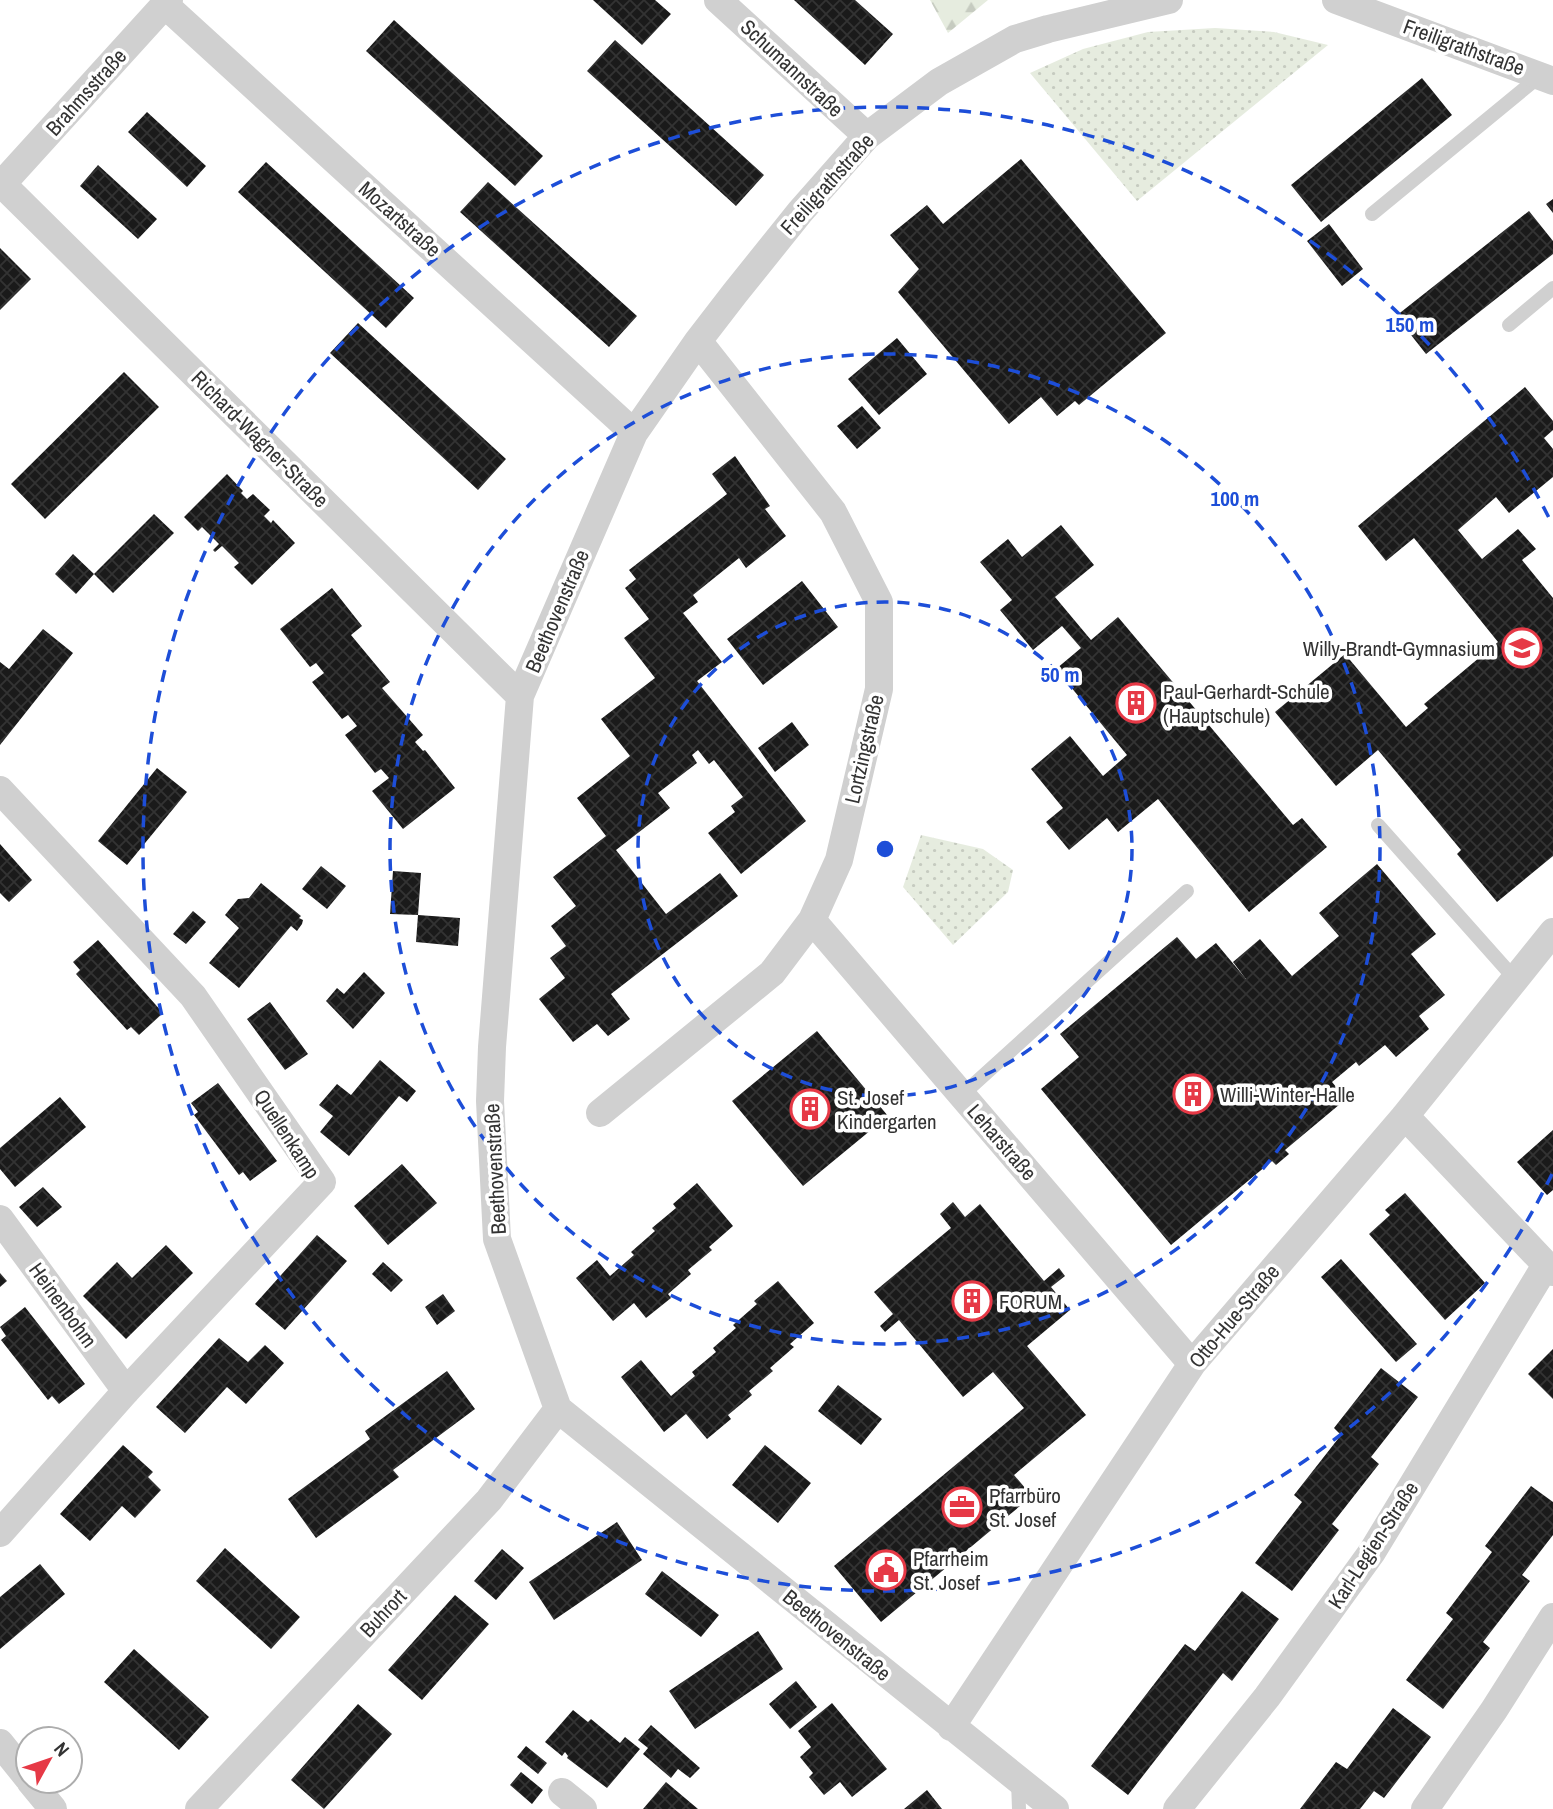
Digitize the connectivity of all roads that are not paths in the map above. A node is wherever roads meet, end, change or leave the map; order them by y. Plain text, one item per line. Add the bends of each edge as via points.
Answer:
1 (718, 0) edge
2 (1169, 0) edge
3 (1339, 0) edge
4 (167, 2) edge
5 (1547, 78) edge
6 (867, 136) junction
7 (1, 183) edge
8 (1372, 214) dead end
9 (1553, 288) edge
10 (1508, 325) dead end
11 (698, 341) junction
12 (634, 433) junction
13 (520, 696) junction
14 (0, 790) edge
15 (1378, 825) dead end
16 (1187, 891) dead end
17 (812, 920) junction
18 (1553, 932) edge
19 (1515, 979) junction
20 (962, 1094) junction
21 (600, 1113) dead end
22 (1405, 1116) junction
23 (0, 1219) edge
24 (1550, 1269) edge
25 (1192, 1364) junction
26 (126, 1391) junction
27 (558, 1409) junction
28 (0, 1533) edge
29 (1553, 1617) edge
30 (951, 1727) junction
31 (0, 1744) edge
32 (14, 1761) edge
33 (1018, 1781) junction
34 (42, 1795) edge
35 (53, 1809) edge
36 (199, 1809) edge
37 (1019, 1809) edge
38 (1055, 1809) edge
39 (1177, 1809) edge
40 (1425, 1809) edge

1 - 6 street, Schumannstraße
2 - 6 street, Freiligrathstraße via 1015,39 939,82
3 - 5 street, Freiligrathstraße
4 - 7 street, Brahmsstraße
4 - 12 street, Mozartstraße
5 - 8 lane
6 - 11 street, Freiligrathstraße
7 - 13 street, Richard-Wagner-Straße
9 - 10 lane
11 - 12 street, Freiligrathstraße
11 - 17 street, Lortzingstraße via 833,512 878,602 879,689 839,859
12 - 13 street, Beethovenstraße
13 - 27 street, Beethovenstraße via 492,1047 497,1239
14 - 26 street, Quellenkamp via 193,996 322,1182
15 - 19 lane
16 - 20 lane
17 - 20 street, Leharstraße
17 - 21 street, Lortzingstraße via 772,973
18 - 19 street, Otto-Hue-Straße
19 - 22 street, Otto-Hue-Straße
20 - 25 street, Leharstraße
22 - 24 street
22 - 25 street, Otto-Hue-Straße
23 - 26 street, Heinenbohm
24 - 39 street, Karl-Legien-Straße via 1372,1552 1267,1697
25 - 30 street, Otto-Hue-Straße
26 - 28 street, Quellenkamp
27 - 30 street, Beethovenstraße
27 - 36 street, Buhrort via 489,1500
29 - 40 street
30 - 33 street, Beethovenstraße
31 - 32 street
33 - 37 lane
33 - 38 street, Beethovenstraße
34 - 35 street

